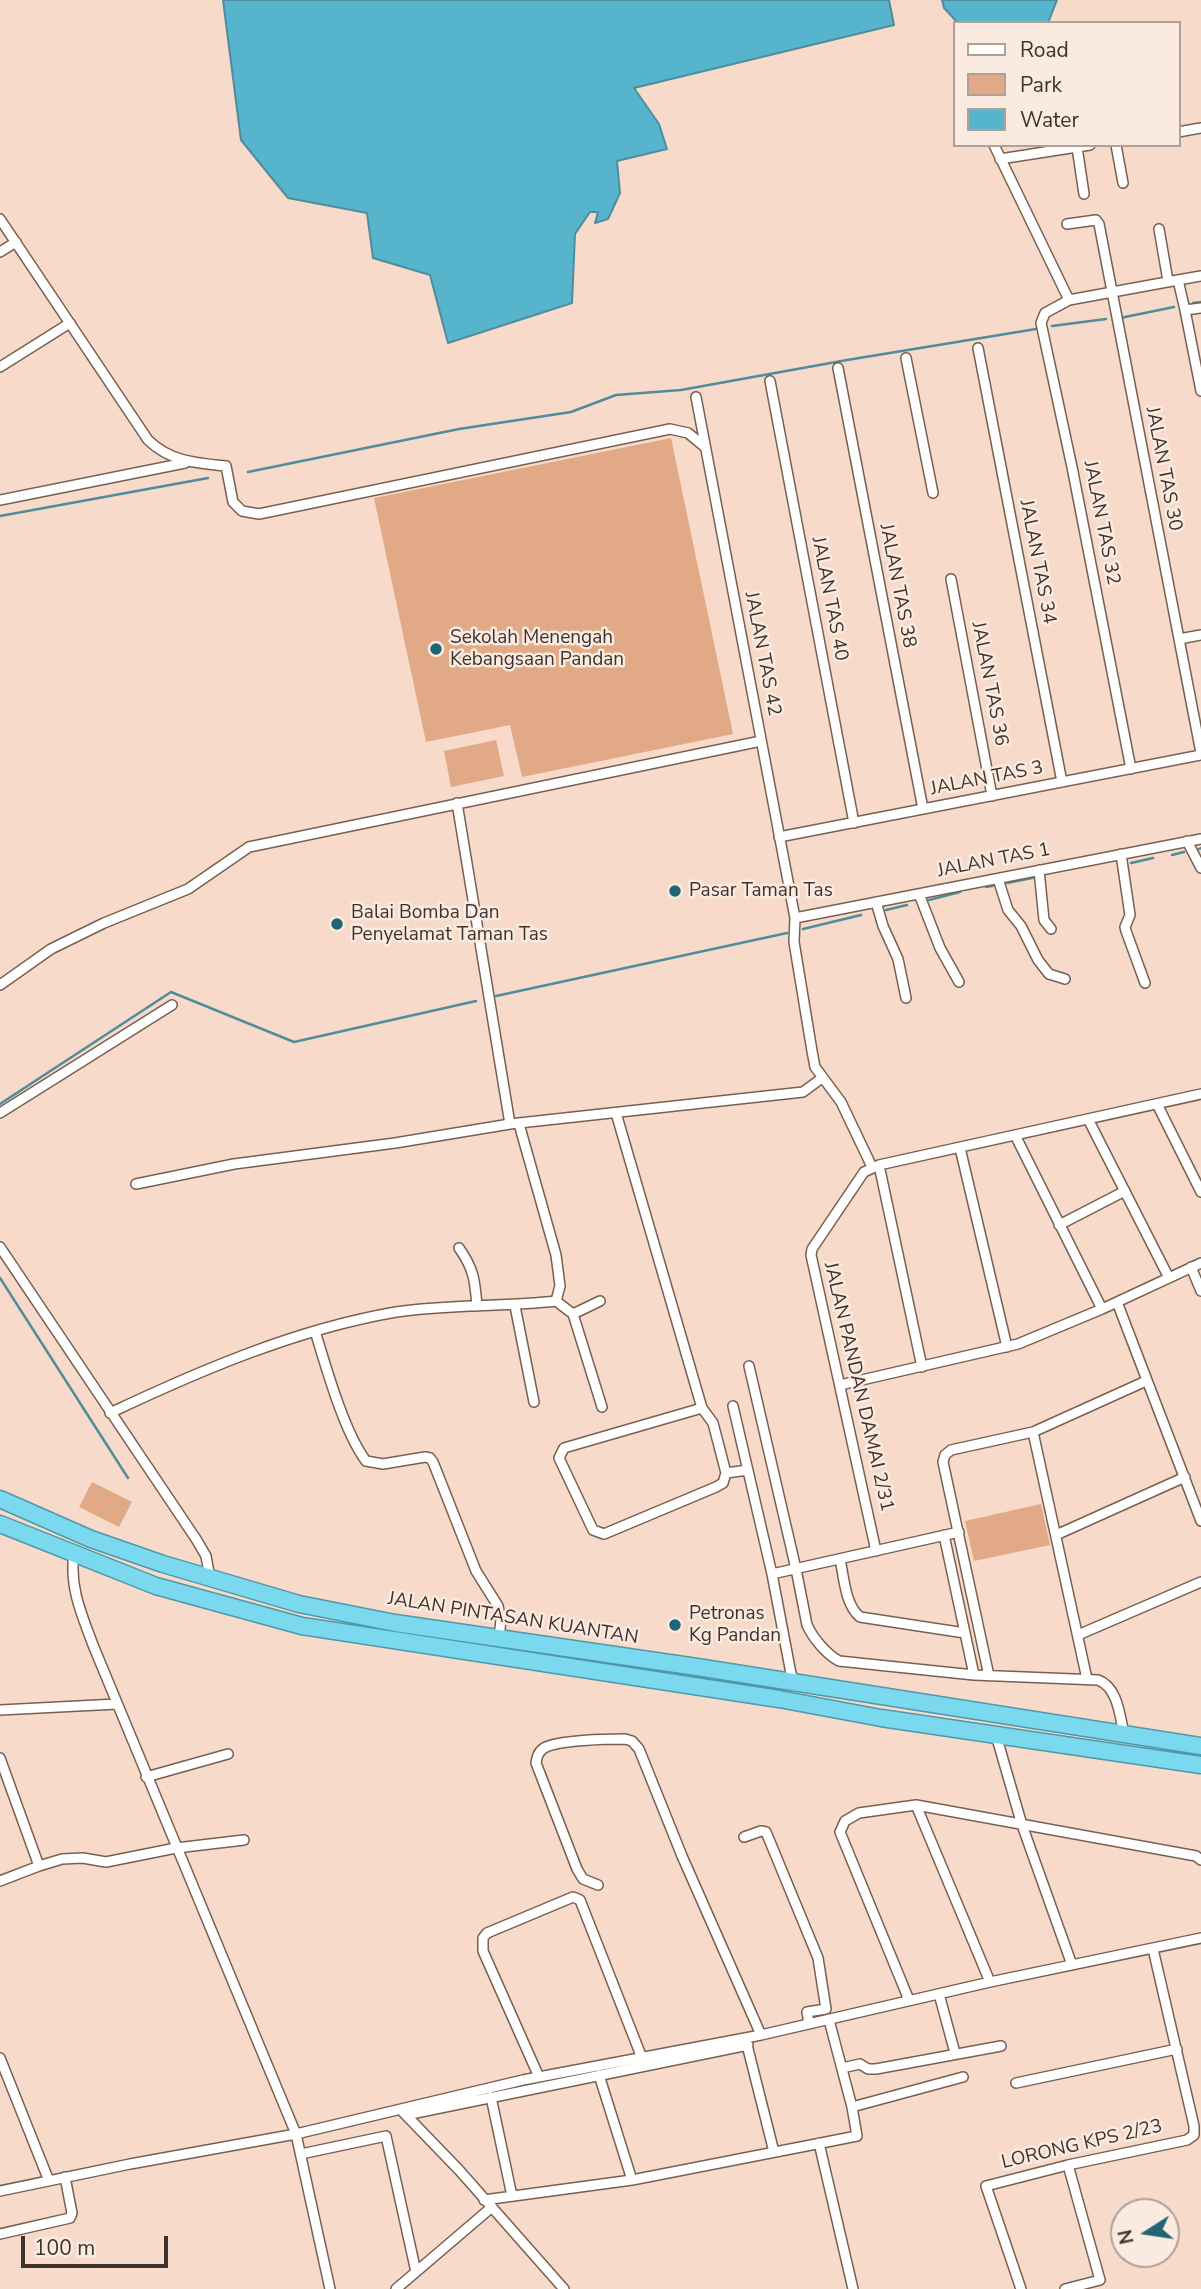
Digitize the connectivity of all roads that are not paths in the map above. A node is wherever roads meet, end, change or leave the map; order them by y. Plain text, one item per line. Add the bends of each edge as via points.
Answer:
1 (1201, 128) edge
2 (1180, 132) edge
3 (995, 147) edge
4 (1077, 147) joint
5 (1116, 147) edge
6 (1000, 159) junction
7 (1123, 183) dead end
8 (1084, 194) dead end
9 (0, 219) edge
10 (1067, 224) dead end
11 (1159, 229) dead end
12 (16, 242) junction
13 (0, 252) edge
14 (1201, 276) edge
15 (1173, 281) junction
16 (1111, 292) junction
17 (1069, 300) junction
18 (1201, 308) edge
19 (1185, 310) junction
20 (70, 323) junction
21 (978, 348) dead end
22 (906, 358) dead end
23 (0, 368) edge
24 (838, 368) dead end
25 (1200, 380) edge
26 (770, 381) dead end
27 (1201, 391) edge
28 (696, 397) dead end
29 (705, 447) junction
30 (187, 462) junction
31 (933, 492) dead end
32 (0, 500) edge
33 (951, 579) dead end
34 (1201, 635) edge
35 (1179, 639) junction
36 (761, 741) junction
37 (1201, 754) edge
38 (1131, 769) junction
39 (1062, 782) junction
40 (992, 796) junction
41 (457, 803) junction
42 (923, 809) junction
43 (854, 823) junction
44 (779, 838) junction
45 (1201, 839) edge
46 (1187, 841) junction
47 (1121, 854) junction
48 (1201, 868) edge
49 (1039, 870) junction
50 (998, 878) junction
51 (919, 894) junction
52 (876, 902) junction
53 (795, 918) junction
54 (1051, 929) dead end
55 (1065, 979) dead end
56 (959, 982) dead end
57 (1145, 983) dead end
58 (0, 985) edge
59 (906, 998) dead end
60 (172, 1005) dead end
61 (822, 1078) junction
62 (1201, 1094) edge
63 (1157, 1104) junction
64 (0, 1113) edge
65 (616, 1113) junction
66 (1088, 1119) junction
67 (514, 1124) junction
68 (1015, 1135) junction
69 (960, 1147) junction
70 (876, 1166) junction
71 (136, 1184) dead end
72 (1125, 1191) junction
73 (1201, 1192) edge
74 (1059, 1225) junction
75 (0, 1247) edge
76 (459, 1248) dead end
77 (1201, 1263) edge
78 (1191, 1267) junction
79 (1169, 1278) junction
80 (1201, 1291) edge
81 (556, 1300) junction
82 (600, 1301) dead end
83 (1117, 1302) junction
84 (477, 1306) junction
85 (515, 1306) junction
86 (1102, 1309) junction
87 (573, 1314) junction
88 (315, 1331) junction
89 (1007, 1347) junction
90 (749, 1366) dead end
91 (922, 1367) junction
92 (1146, 1381) junction
93 (840, 1385) junction
94 (534, 1402) dead end
95 (733, 1406) dead end
96 (602, 1407) dead end
97 (702, 1408) junction
98 (110, 1413) junction
99 (1033, 1432) junction
100 (748, 1470) junction
101 (726, 1473) junction
102 (1185, 1477) junction
103 (0, 1499) edge
104 (1201, 1521) edge
105 (0, 1524) edge
106 (958, 1532) junction
107 (944, 1535) junction
108 (1056, 1535) junction
109 (876, 1551) junction
110 (74, 1554) junction
111 (841, 1559) junction
112 (796, 1569) junction
113 (772, 1574) junction
114 (210, 1578) junction
115 (1201, 1582) edge
116 (965, 1633) junction
117 (1078, 1635) junction
118 (499, 1638) junction
119 (974, 1675) junction
120 (989, 1676) junction
121 (1087, 1679) junction
122 (793, 1684) junction
123 (117, 1704) junction
124 (0, 1710) edge
125 (1124, 1734) junction
126 (996, 1735) junction
127 (1201, 1746) edge
128 (228, 1754) dead end
129 (0, 1758) edge
130 (1201, 1765) edge
131 (146, 1777) junction
132 (916, 1805) junction
133 (1022, 1825) junction
134 (744, 1837) dead end
135 (244, 1840) dead end
136 (176, 1848) junction
137 (1201, 1860) edge
138 (39, 1867) junction
139 (0, 1881) edge
140 (598, 1885) dead end
141 (1201, 1938) edge
142 (1153, 1949) junction
143 (1072, 1965) junction
144 (990, 1982) junction
145 (939, 1994) junction
146 (909, 2000) junction
147 (829, 2020) junction
148 (809, 2024) junction
149 (761, 2035) junction
150 (746, 2041) junction
151 (1001, 2046) dead end
152 (1177, 2049) junction
153 (955, 2053) junction
154 (0, 2057) edge
155 (642, 2057) junction
156 (842, 2068) junction
157 (599, 2076) junction
158 (539, 2077) junction
159 (962, 2077) dead end
160 (1016, 2083) dead end
161 (491, 2097) junction
162 (852, 2106) junction
163 (402, 2111) junction
164 (296, 2134) junction
165 (818, 2143) junction
166 (774, 2152) junction
167 (301, 2154) junction
168 (1068, 2165) junction
169 (65, 2177) junction
170 (632, 2180) junction
171 (49, 2181) junction
172 (0, 2191) edge
173 (512, 2196) junction
174 (488, 2204) junction
175 (0, 2234) edge
176 (416, 2272) junction
177 (330, 2289) edge
178 (396, 2289) edge
179 (564, 2289) edge
180 (853, 2289) edge
181 (1021, 2289) edge
182 (1065, 2289) edge

1 - 2 street
3 - 6 street
4 - 6 street
4 - 8 street
5 - 7 street
6 - 17 street
9 - 12 street
10 - 16 street, JALAN TAS 30 via 1096,220
11 - 15 street
12 - 13 street
12 - 20 street
14 - 15 street
15 - 16 street
15 - 19 street
16 - 17 street
16 - 35 street, JALAN TAS 30
17 - 38 street, JALAN TAS 32 via 1045,313 1041,323
18 - 19 street
19 - 25 street
20 - 23 street
20 - 30 street via 148,440
21 - 39 street, JALAN TAS 34
22 - 31 street
24 - 42 street, JALAN TAS 38
25 - 27 street
26 - 43 street, JALAN TAS 40
28 - 29 street, JALAN TAS 42
29 - 30 street via 695,437 670,429 253,514 233,502 226,466
29 - 36 street, JALAN TAS 42
30 - 32 street
33 - 40 street, JALAN TAS 36
34 - 35 street
35 - 37 street, JALAN TAS 30
36 - 41 street
36 - 44 street, JALAN TAS 42
37 - 38 street, JALAN TAS 3
38 - 39 street, JALAN TAS 3
39 - 40 street, JALAN TAS 3
40 - 42 street, JALAN TAS 3
41 - 58 street via 243,850 195,885 51,948
41 - 67 street
42 - 43 street, JALAN TAS 3
43 - 44 street, JALAN TAS 3
44 - 53 street, JALAN TAS 42
45 - 46 street, JALAN TAS 1
46 - 47 street, JALAN TAS 1
46 - 48 street
47 - 49 street, JALAN TAS 1
47 - 57 street via 1130,915 1125,927
49 - 50 street, JALAN TAS 1
49 - 54 street via 1044,919
50 - 51 street, JALAN TAS 1
50 - 55 street via 1008,910 1031,949 1049,974
51 - 52 street, JALAN TAS 1
51 - 56 street
52 - 53 street, JALAN TAS 1
52 - 59 street via 898,959
53 - 61 street, JALAN TAS 42 via 794,942 812,1051
60 - 64 street
61 - 65 street via 803,1092
61 - 70 street, JALAN TAS 42 via 841,1102
62 - 63 street
63 - 66 street
63 - 73 street
65 - 67 street
65 - 97 street
66 - 68 street
66 - 72 street
67 - 71 street via 234,1164
67 - 81 street via 556,1255 560,1286
68 - 69 street
68 - 74 street
69 - 70 street
69 - 89 street
70 - 91 street, JALAN TAS 42
70 - 93 street, JALAN PANDAN DAMAI 2/31 via 864,1172 811,1255
72 - 74 street
72 - 79 street
74 - 86 street
75 - 98 street
76 - 84 street via 470,1263
77 - 78 street
78 - 79 street
78 - 80 street
79 - 83 street
81 - 85 street
81 - 87 street
82 - 87 street
83 - 86 street
83 - 92 street
84 - 85 street
84 - 88 street via 396,1312
85 - 94 street
86 - 89 street
87 - 96 street
88 - 98 street via 186,1378
88 - 118 street via 350,1432 366,1461 383,1464 425,1457 433,1462 476,1571 498,1606
89 - 91 street
90 - 112 street
91 - 93 street
92 - 99 street
92 - 102 street
93 - 109 street, JALAN PANDAN DAMAI 2/31
95 - 100 street
97 - 101 street via 713,1423
97 - 101 street via 564,1447 559,1458 593,1530 604,1534 716,1487
98 - 114 street via 196,1539 206,1556
99 - 106 street via 945,1455
99 - 108 street
100 - 101 street
100 - 113 street
102 - 104 street
102 - 108 street
103 - 114 highway, JALAN PINTASAN KUANTAN via 91,1539
105 - 110 highway, JALAN PINTASAN KUANTAN
106 - 107 street
106 - 120 street
107 - 109 street
107 - 116 street
108 - 117 street
109 - 111 street
110 - 123 street via 74,1592
110 - 126 highway, JALAN PINTASAN KUANTAN via 156,1586 302,1626
111 - 112 street
111 - 116 street via 850,1603 860,1617
112 - 113 street
112 - 119 street via 810,1633 832,1658
113 - 122 street
114 - 118 highway, JALAN PINTASAN KUANTAN via 299,1604
115 - 117 street
116 - 119 street
117 - 121 street
118 - 122 highway, JALAN PINTASAN KUANTAN
119 - 120 street
120 - 121 street
121 - 125 street via 1109,1686
122 - 125 highway, JALAN PINTASAN KUANTAN
123 - 124 street
123 - 131 street
125 - 127 highway, JALAN PINTASAN KUANTAN
126 - 130 highway, JALAN PINTASAN KUANTAN
126 - 133 street
128 - 131 street
129 - 138 street
131 - 136 street
132 - 133 street
132 - 144 street
132 - 146 street via 859,1813 845,1821 840,1832
133 - 137 street
133 - 143 street
134 - 148 street via 766,1832 818,1958 826,2009 807,2012
135 - 136 street
136 - 138 street via 112,1861 62,1859
136 - 164 street
138 - 139 street
140 - 149 street via 583,1879 577,1869 536,1763 537,1754 568,1743 625,1739 639,1749
141 - 142 street
142 - 143 street
142 - 152 street
143 - 144 street
144 - 145 street
145 - 146 street
145 - 153 street
146 - 147 street
147 - 148 street
147 - 156 street
148 - 149 street
149 - 150 street
150 - 155 street
150 - 157 street
150 - 166 street
151 - 153 street
152 - 160 street
152 - 168 street, LORONG KPS 2/23 via 1194,2134 1186,2140
153 - 156 street via 876,2069 860,2064
154 - 171 street
155 - 158 street
155 - 158 street via 580,1900 573,1897 483,1938 483,1951
156 - 162 street
157 - 161 street
157 - 170 street
158 - 163 street
159 - 162 street
161 - 163 street
161 - 173 street
162 - 165 street via 857,2136
163 - 164 street
163 - 174 street
164 - 167 street
164 - 169 street
165 - 166 street
165 - 180 street
166 - 170 street
167 - 176 street via 386,2136
167 - 177 street
168 - 181 street, LORONG KPS 2/23 via 986,2186
168 - 182 street via 1100,2280
169 - 171 street
169 - 175 street via 70,2218
170 - 173 street
171 - 172 street
173 - 174 street
174 - 176 street
174 - 179 street
176 - 178 street

